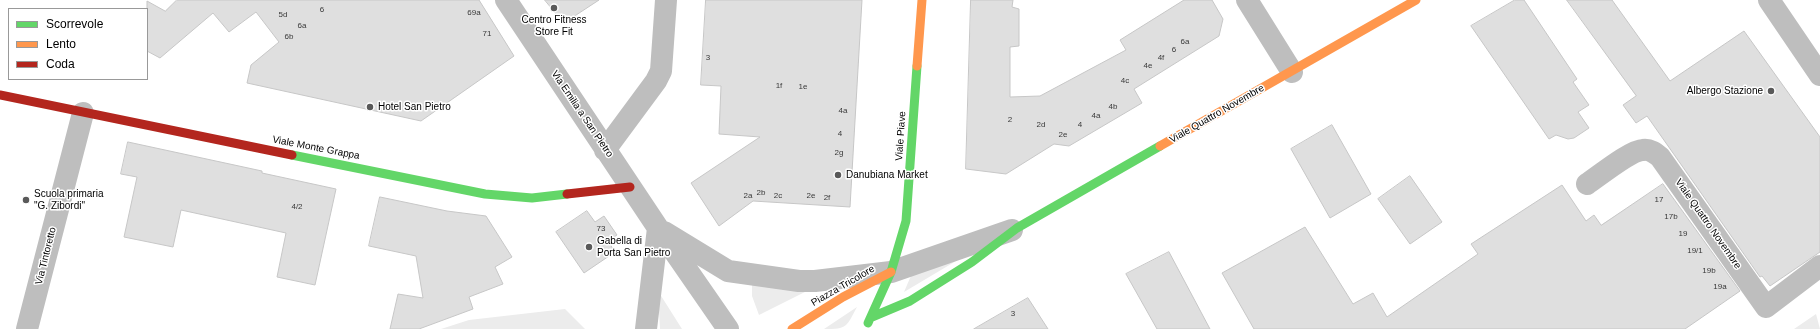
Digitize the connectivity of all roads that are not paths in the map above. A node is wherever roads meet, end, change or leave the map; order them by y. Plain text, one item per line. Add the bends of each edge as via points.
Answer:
1 (506, 0) edge
2 (666, 0) edge
3 (922, 0) edge
4 (1247, 0) edge
5 (1416, 0) edge
6 (1769, 0) edge
7 (1292, 72) junction
8 (1820, 75) edge
9 (0, 94) edge
10 (83, 113) junction
11 (605, 150) junction
12 (1587, 184) dead end
13 (630, 187) junction
14 (658, 228) junction
15 (1017, 228) junction
16 (1820, 266) edge
17 (891, 272) junction
18 (872, 317) junction
19 (27, 329) edge
20 (646, 329) edge
21 (728, 329) edge
22 (792, 329) edge
23 (863, 329) edge

1 - 11 street, Via Emilia a San Pietro
2 - 11 street via 661,71
3 - 17 street, Viale Piave via 906,221
4 - 7 street
5 - 7 street, Viale Quattro Novembre
6 - 8 street
7 - 15 street, Viale Quattro Novembre
9 - 10 street, Viale Monte Grappa
10 - 13 street, Viale Monte Grappa via 485,194 532,198
10 - 19 street, Via Tintoretto
11 - 13 street, Via Emilia a San Pietro
12 - 16 street, Viale Quattro Novembre via 1636,151 1654,152 1766,307
13 - 14 street, Via Emilia a San Pietro
14 - 17 street, Via Emilia a San Pietro via 728,270 799,281
14 - 20 street
14 - 21 street, Via Emilia a San Pietro
15 - 17 street, Viale Quattro Novembre
15 - 18 street, Viale Quattro Novembre via 972,262 910,302
17 - 18 street, Piazza Tricolore
17 - 22 street, Piazza Tricolore
18 - 23 street, Piazza Tricolore

